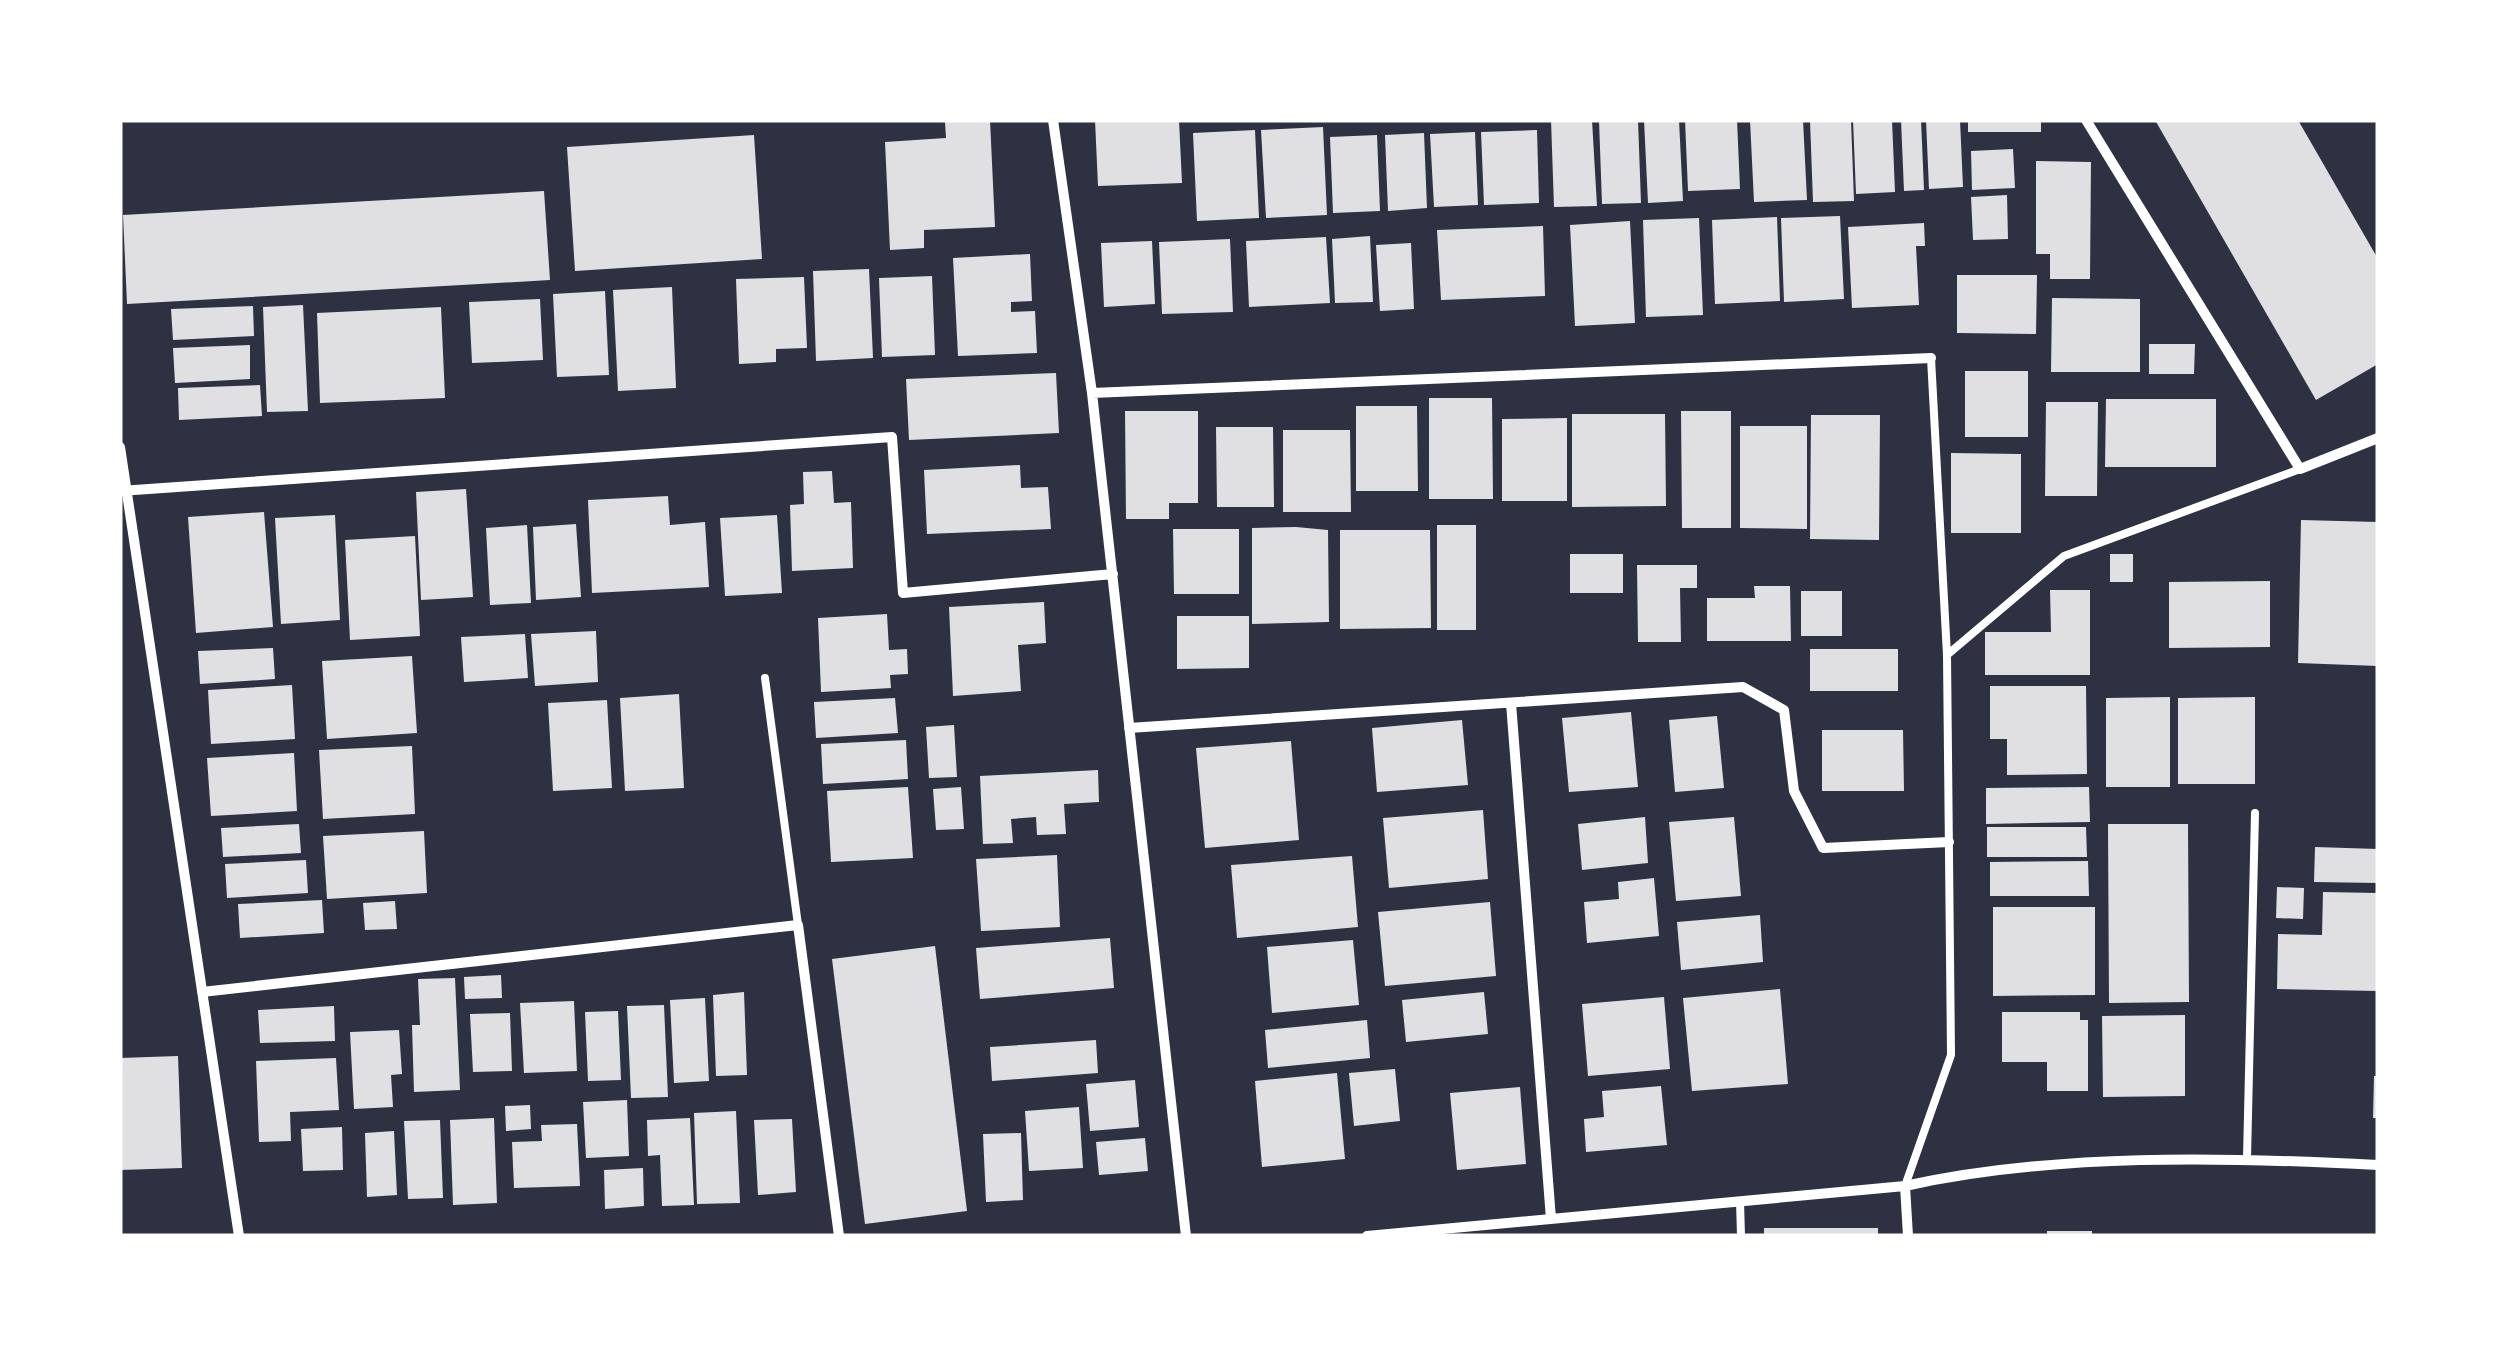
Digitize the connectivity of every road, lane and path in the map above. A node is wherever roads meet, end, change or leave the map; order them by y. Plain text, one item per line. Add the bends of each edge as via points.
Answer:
1 (1053, 120) edge
2 (2086, 120) edge
3 (1932, 358) joint
4 (1092, 393) junction
5 (2378, 438) edge
6 (120, 447) edge
7 (2300, 469) junction
8 (123, 490) edge
9 (1113, 574) junction
10 (1947, 655) junction
11 (765, 678) dead end
12 (1511, 703) junction
13 (1130, 728) junction
14 (2254, 813) dead end
15 (1949, 842) junction
16 (798, 925) junction
17 (202, 992) junction
18 (2248, 1158) junction
19 (2378, 1165) edge
20 (1905, 1186) junction
21 (1740, 1201) junction
22 (1551, 1219) junction
23 (239, 1236) edge
24 (839, 1236) edge
25 (1186, 1236) edge
26 (1371, 1236) edge
27 (1741, 1236) edge
28 (1908, 1236) edge

1 - 4 street
2 - 7 street
3 - 4 street
3 - 10 lane
4 - 9 street
5 - 7 street
6 - 8 street
7 - 10 lane via 2064,556
8 - 9 street via 892,438 903,594
8 - 17 street
9 - 13 street
10 - 15 lane
11 - 16 lane
12 - 13 street
12 - 15 street via 1743,687 1784,710 1794,791 1824,848
12 - 22 street
13 - 25 street
14 - 18 lane
15 - 20 lane via 1951,1055
16 - 17 street
16 - 24 street
17 - 23 street
18 - 19 street
18 - 20 street via 1968,1172
20 - 21 street
20 - 28 street
21 - 22 street
21 - 27 lane
22 - 26 street

